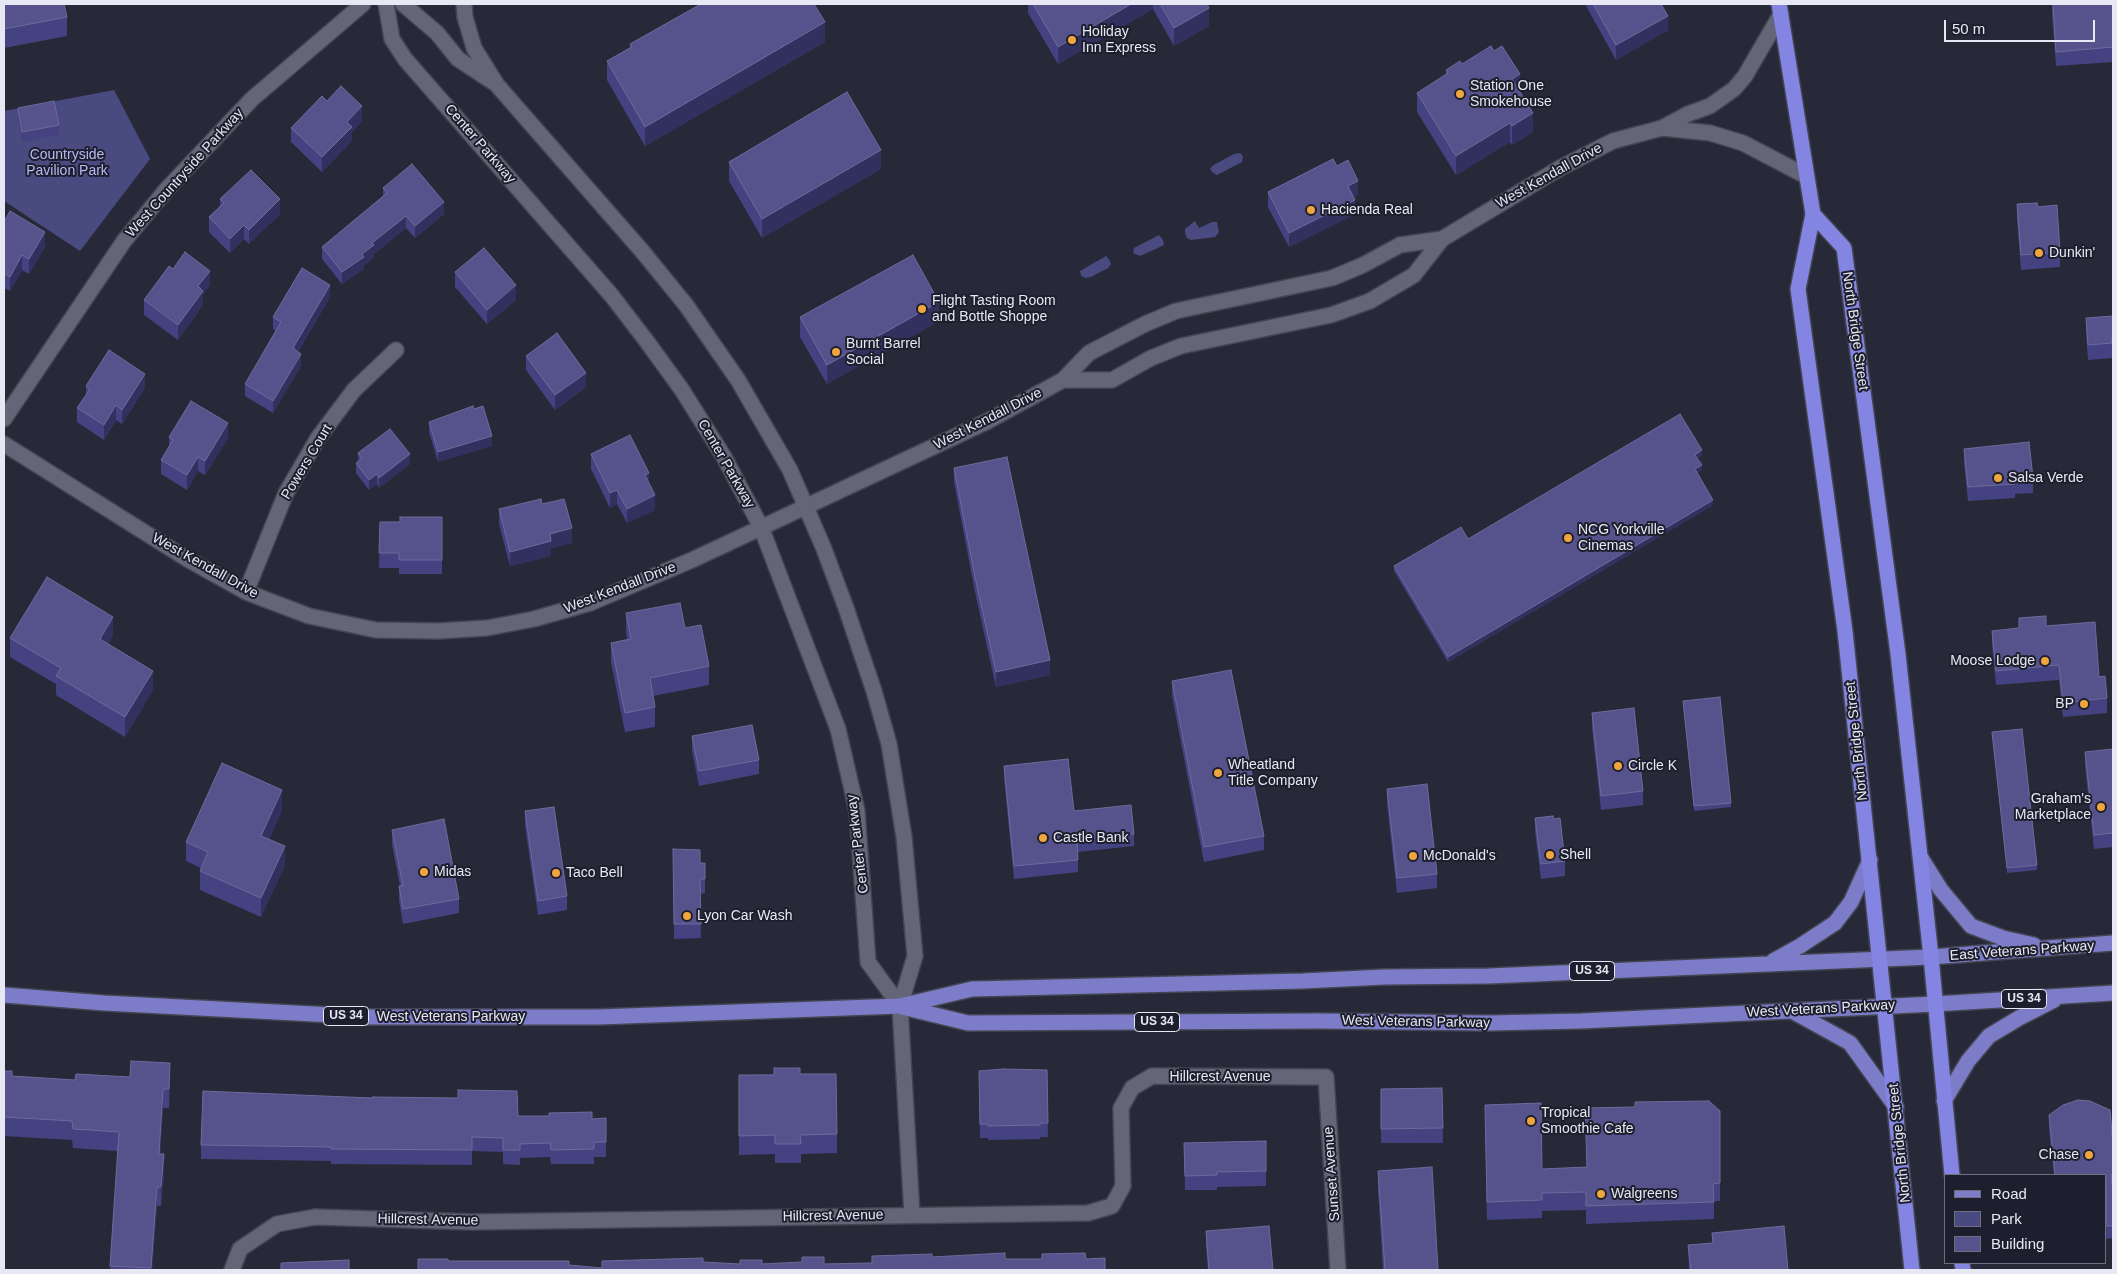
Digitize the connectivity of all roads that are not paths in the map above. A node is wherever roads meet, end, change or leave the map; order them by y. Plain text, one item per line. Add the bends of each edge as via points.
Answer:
1 (363, 4) edge
2 (386, 4) edge
3 (403, 4) edge
4 (464, 4) edge
5 (1780, 9) edge
6 (497, 85) junction
7 (1662, 128) junction
8 (1806, 176) junction
9 (1813, 214) junction
10 (1442, 239) junction
11 (396, 350) dead end
12 (1063, 380) junction
13 (4, 419) edge
14 (4, 444) edge
15 (806, 506) junction
16 (761, 527) junction
17 (246, 592) junction
18 (1921, 858) junction
19 (1870, 860) junction
20 (2113, 943) edge
21 (2050, 949) junction
22 (1932, 957) junction
23 (1881, 958) junction
24 (1768, 963) junction
25 (2113, 994) edge
26 (4, 995) edge
27 (2061, 997) junction
28 (1935, 1004) junction
29 (900, 1006) junction
30 (1886, 1007) junction
31 (1791, 1011) junction
32 (1326, 1077) joint
33 (1944, 1101) junction
34 (1896, 1108) junction
35 (1952, 1174) edge
36 (912, 1215) junction
37 (232, 1270) edge
38 (1338, 1270) edge
39 (1912, 1270) edge

1 - 13 street, West Countryside Parkway via 252,99 166,190 124,241
2 - 16 street, Center Parkway via 392,39 405,59 599,281 648,343 718,448
3 - 6 street via 437,33 458,59
4 - 6 street via 474,48
5 - 7 street, West Kendall Drive via 1745,76 1734,89 1710,106
5 - 8 highway, North Bridge Street
6 - 15 street via 686,306 738,380 790,470
7 - 8 street, West Kendall Drive via 1710,133 1743,143
7 - 10 street, West Kendall Drive via 1613,141 1560,168
8 - 9 highway, North Bridge Street
9 - 18 highway, North Bridge Street via 1844,248 1893,614
9 - 19 highway, North Bridge Street via 1798,288 1846,631
10 - 12 street, West Kendall Drive via 1400,245 1363,266 1332,278 1176,311 1089,352
10 - 12 street, West Kendall Drive via 1414,275 1370,301 1331,315 1180,346 1112,380
11 - 17 street, Powers Court via 354,390 318,438 286,493
12 - 15 street, West Kendall Drive via 986,422
14 - 17 street, West Kendall Drive via 187,560
15 - 16 street, West Kendall Drive
15 - 29 street via 846,608 891,753 904,838 915,956
16 - 17 street, West Kendall Drive via 590,603 487,628 376,630 309,616
16 - 29 street, Center Parkway via 838,729 856,811 868,962
18 - 21 main road via 1971,926 2003,938
18 - 22 highway, North Bridge Street
19 - 23 highway, North Bridge Street
19 - 24 main road via 1851,902 1835,923
20 - 21 main road, East Veterans Parkway / US 34
21 - 22 main road, East Veterans Parkway / US 34
22 - 23 main road, West Veterans Parkway / US 34
22 - 28 highway, North Bridge Street
23 - 24 main road, West Veterans Parkway / US 34
23 - 30 highway, North Bridge Street
24 - 29 main road, West Veterans Parkway / US 34 via 1489,976 972,989
25 - 27 main road, US 34
26 - 29 main road, West Veterans Parkway / US 34 via 379,1018 598,1016
27 - 28 main road, US 34
27 - 33 main road via 1989,1036 1968,1061
28 - 30 main road, West Veterans Parkway / US 34
28 - 33 highway, North Bridge Street
29 - 31 main road, West Veterans Parkway / US 34 via 968,1022 1490,1023
29 - 36 street
30 - 31 main road, West Veterans Parkway / US 34
30 - 34 highway, North Bridge Street
31 - 34 main road via 1850,1043
32 - 36 street, Hillcrest Avenue via 1152,1076 1132,1088 1120,1108 1123,1186 1112,1206 1088,1213
32 - 38 street, Sunset Avenue
33 - 35 highway, North Bridge Street
34 - 39 highway, North Bridge Street
36 - 37 street, Hillcrest Avenue via 473,1222 315,1217 277,1224 240,1249

